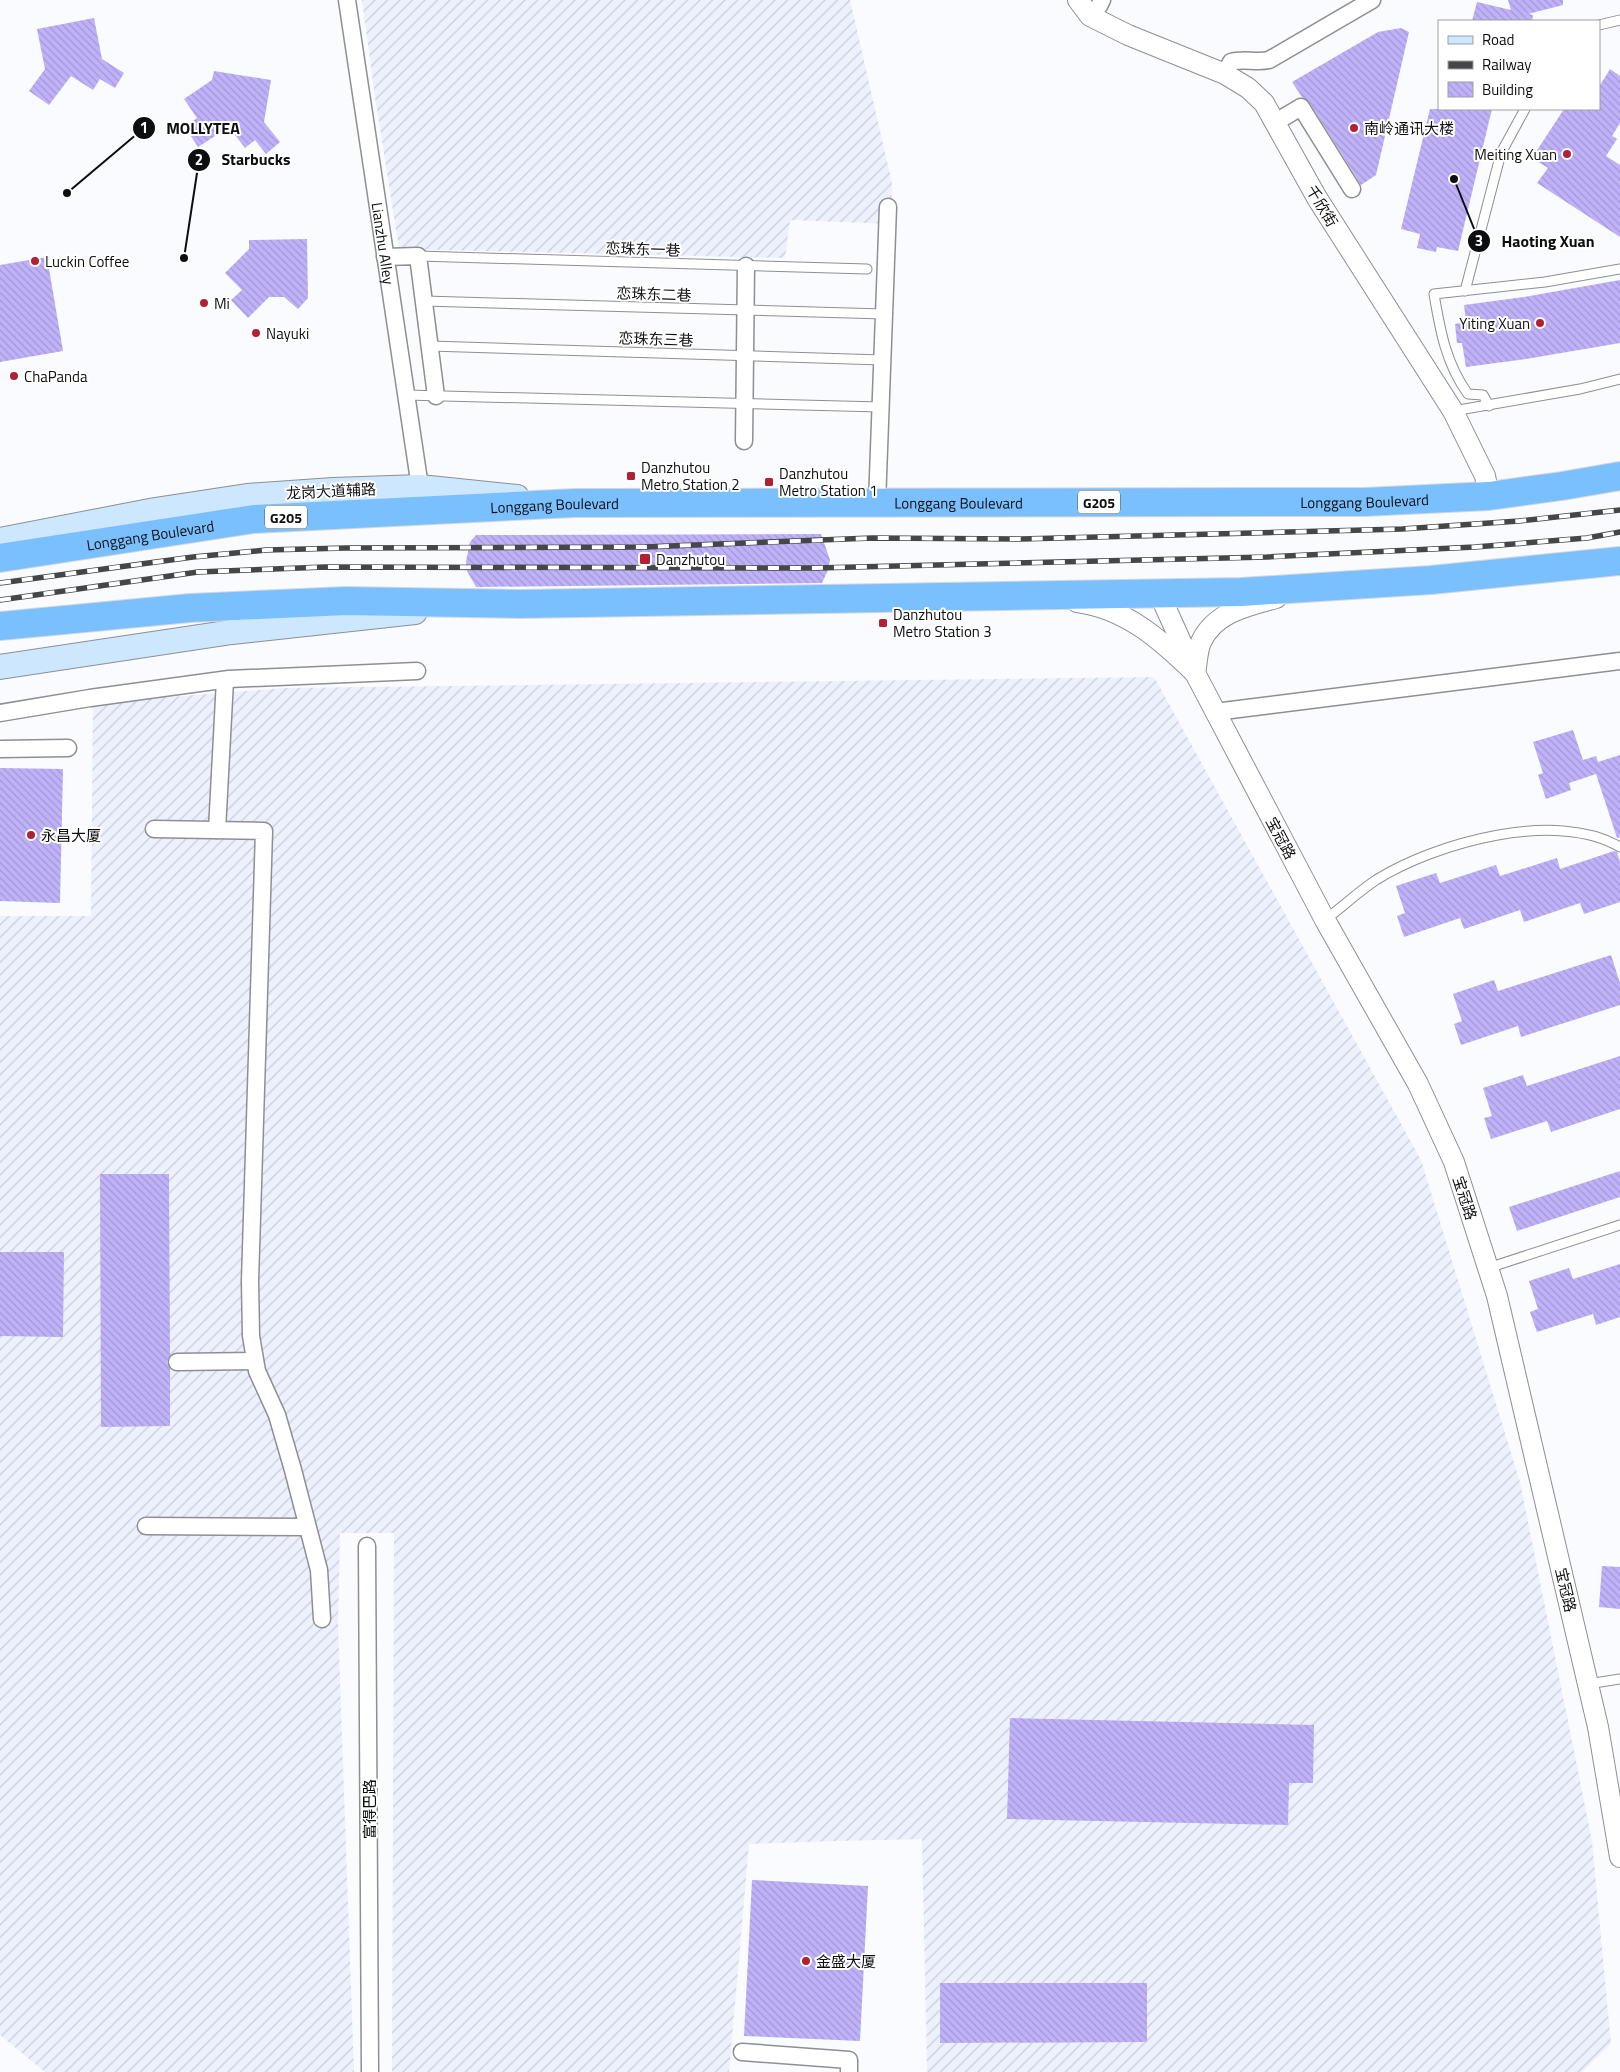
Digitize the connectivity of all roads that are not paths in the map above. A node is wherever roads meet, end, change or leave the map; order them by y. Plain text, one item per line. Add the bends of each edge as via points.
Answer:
1 (347, 0) edge
2 (1060, 0) edge
3 (1067, 0) edge
4 (1102, 0) edge
5 (1372, 0) edge
6 (1084, 8) edge
7 (1620, 20) edge
8 (1600, 25) edge
9 (1225, 74) junction
10 (1524, 110) edge
11 (1274, 123) junction
12 (1352, 189) dead end
13 (888, 207) dead end
14 (418, 256) junction
15 (385, 257) junction
16 (746, 266) junction
17 (867, 269) dead end
18 (1620, 269) edge
19 (1464, 291) junction
20 (424, 301) junction
21 (745, 310) junction
22 (884, 314) junction
23 (430, 346) junction
24 (744, 356) junction
25 (882, 360) junction
26 (1620, 379) edge
27 (406, 395) junction
28 (436, 396) junction
29 (744, 403) junction
30 (1489, 406) junction
31 (881, 407) junction
32 (1453, 411) junction
33 (744, 441) dead end
34 (1620, 476) edge
35 (420, 487) junction
36 (1489, 496) junction
37 (877, 502) junction
38 (576, 503) junction
39 (0, 540) edge
40 (0, 558) edge
41 (1620, 561) edge
42 (1317, 587) junction
43 (1159, 593) junction
44 (1018, 596) junction
45 (519, 604) junction
46 (0, 626) edge
47 (1620, 661) edge
48 (0, 666) edge
49 (417, 671) dead end
50 (1195, 674) junction
51 (225, 680) junction
52 (1215, 712) junction
53 (0, 713) edge
54 (68, 748) dead end
55 (0, 749) edge
56 (154, 828) dead end
57 (217, 830) junction
58 (1620, 847) edge
59 (1325, 920) junction
60 (1620, 1224) edge
61 (1488, 1268) junction
62 (255, 1361) junction
63 (177, 1362) dead end
64 (146, 1526) dead end
65 (307, 1527) junction
66 (367, 1546) dead end
67 (322, 1619) dead end
68 (1620, 1679) edge
69 (1588, 1684) junction
70 (1620, 1858) edge
71 (742, 2052) dead end
72 (370, 2072) edge
73 (849, 2072) edge

1 - 15 street, Lianzhu Alley
2 - 3 street
4 - 6 street via 1100,6
5 - 9 street via 1269,60 1232,62
6 - 9 street, 千欣街 via 1128,35
7 - 8 lane
9 - 11 street, 千欣街 via 1264,103
10 - 19 lane via 1501,153
11 - 12 street via 1301,107
11 - 32 street, 千欣街 via 1366,277
13 - 22 street
14 - 15 street
14 - 16 lane, 恋珠东一巷
14 - 20 street
15 - 27 street, Lianzhu Alley
16 - 17 lane, 恋珠东一巷
16 - 21 street
18 - 19 lane
19 - 30 lane via 1434,294 1441,338 1460,383 1468,394 1483,395
20 - 21 lane, 恋珠东二巷
20 - 23 street
21 - 22 lane, 恋珠东二巷
21 - 24 street
22 - 25 street
23 - 24 lane, 恋珠东三巷
23 - 28 street
24 - 25 lane, 恋珠东三巷
24 - 29 street
25 - 31 street
26 - 30 lane
27 - 28 lane
27 - 35 street, Lianzhu Alley
28 - 29 lane
29 - 31 lane
29 - 33 street
30 - 32 lane
31 - 37 street
32 - 36 street, 千欣街 via 1485,476
34 - 36 highway, Longgang Boulevard / G205
35 - 38 main road, 龙岗大道辅路
35 - 39 main road, 龙岗大道辅路 via 247,496
36 - 37 highway, Longgang Boulevard / G205 via 1365,502
37 - 38 highway, Longgang Boulevard / G205
38 - 40 highway, Longgang Boulevard / G205 via 254,519
41 - 42 highway via 1431,580
42 - 43 highway
42 - 50 street via 1230,612 1211,626 1200,643
43 - 44 highway
43 - 50 street, 宝冠路
44 - 45 highway
44 - 50 street via 1092,604 1122,615 1161,640
45 - 46 highway via 336,601 190,608
45 - 48 main road via 232,632
47 - 52 street
49 - 51 street
50 - 52 street, 宝冠路
51 - 53 street
51 - 57 street
52 - 59 street, 宝冠路
54 - 55 street
56 - 57 street
57 - 62 street via 264,831 250,1281
58 - 59 lane via 1607,839 1563,830 1498,834 1434,851 1376,880
59 - 61 street, 宝冠路 via 1418,1084 1454,1162
60 - 61 lane
61 - 69 street, 宝冠路
62 - 63 street
62 - 65 street via 277,1415
64 - 65 street
65 - 67 street via 319,1570
66 - 72 street, 富得巴路
68 - 69 lane
69 - 70 street, 宝冠路
71 - 73 street via 849,2060

